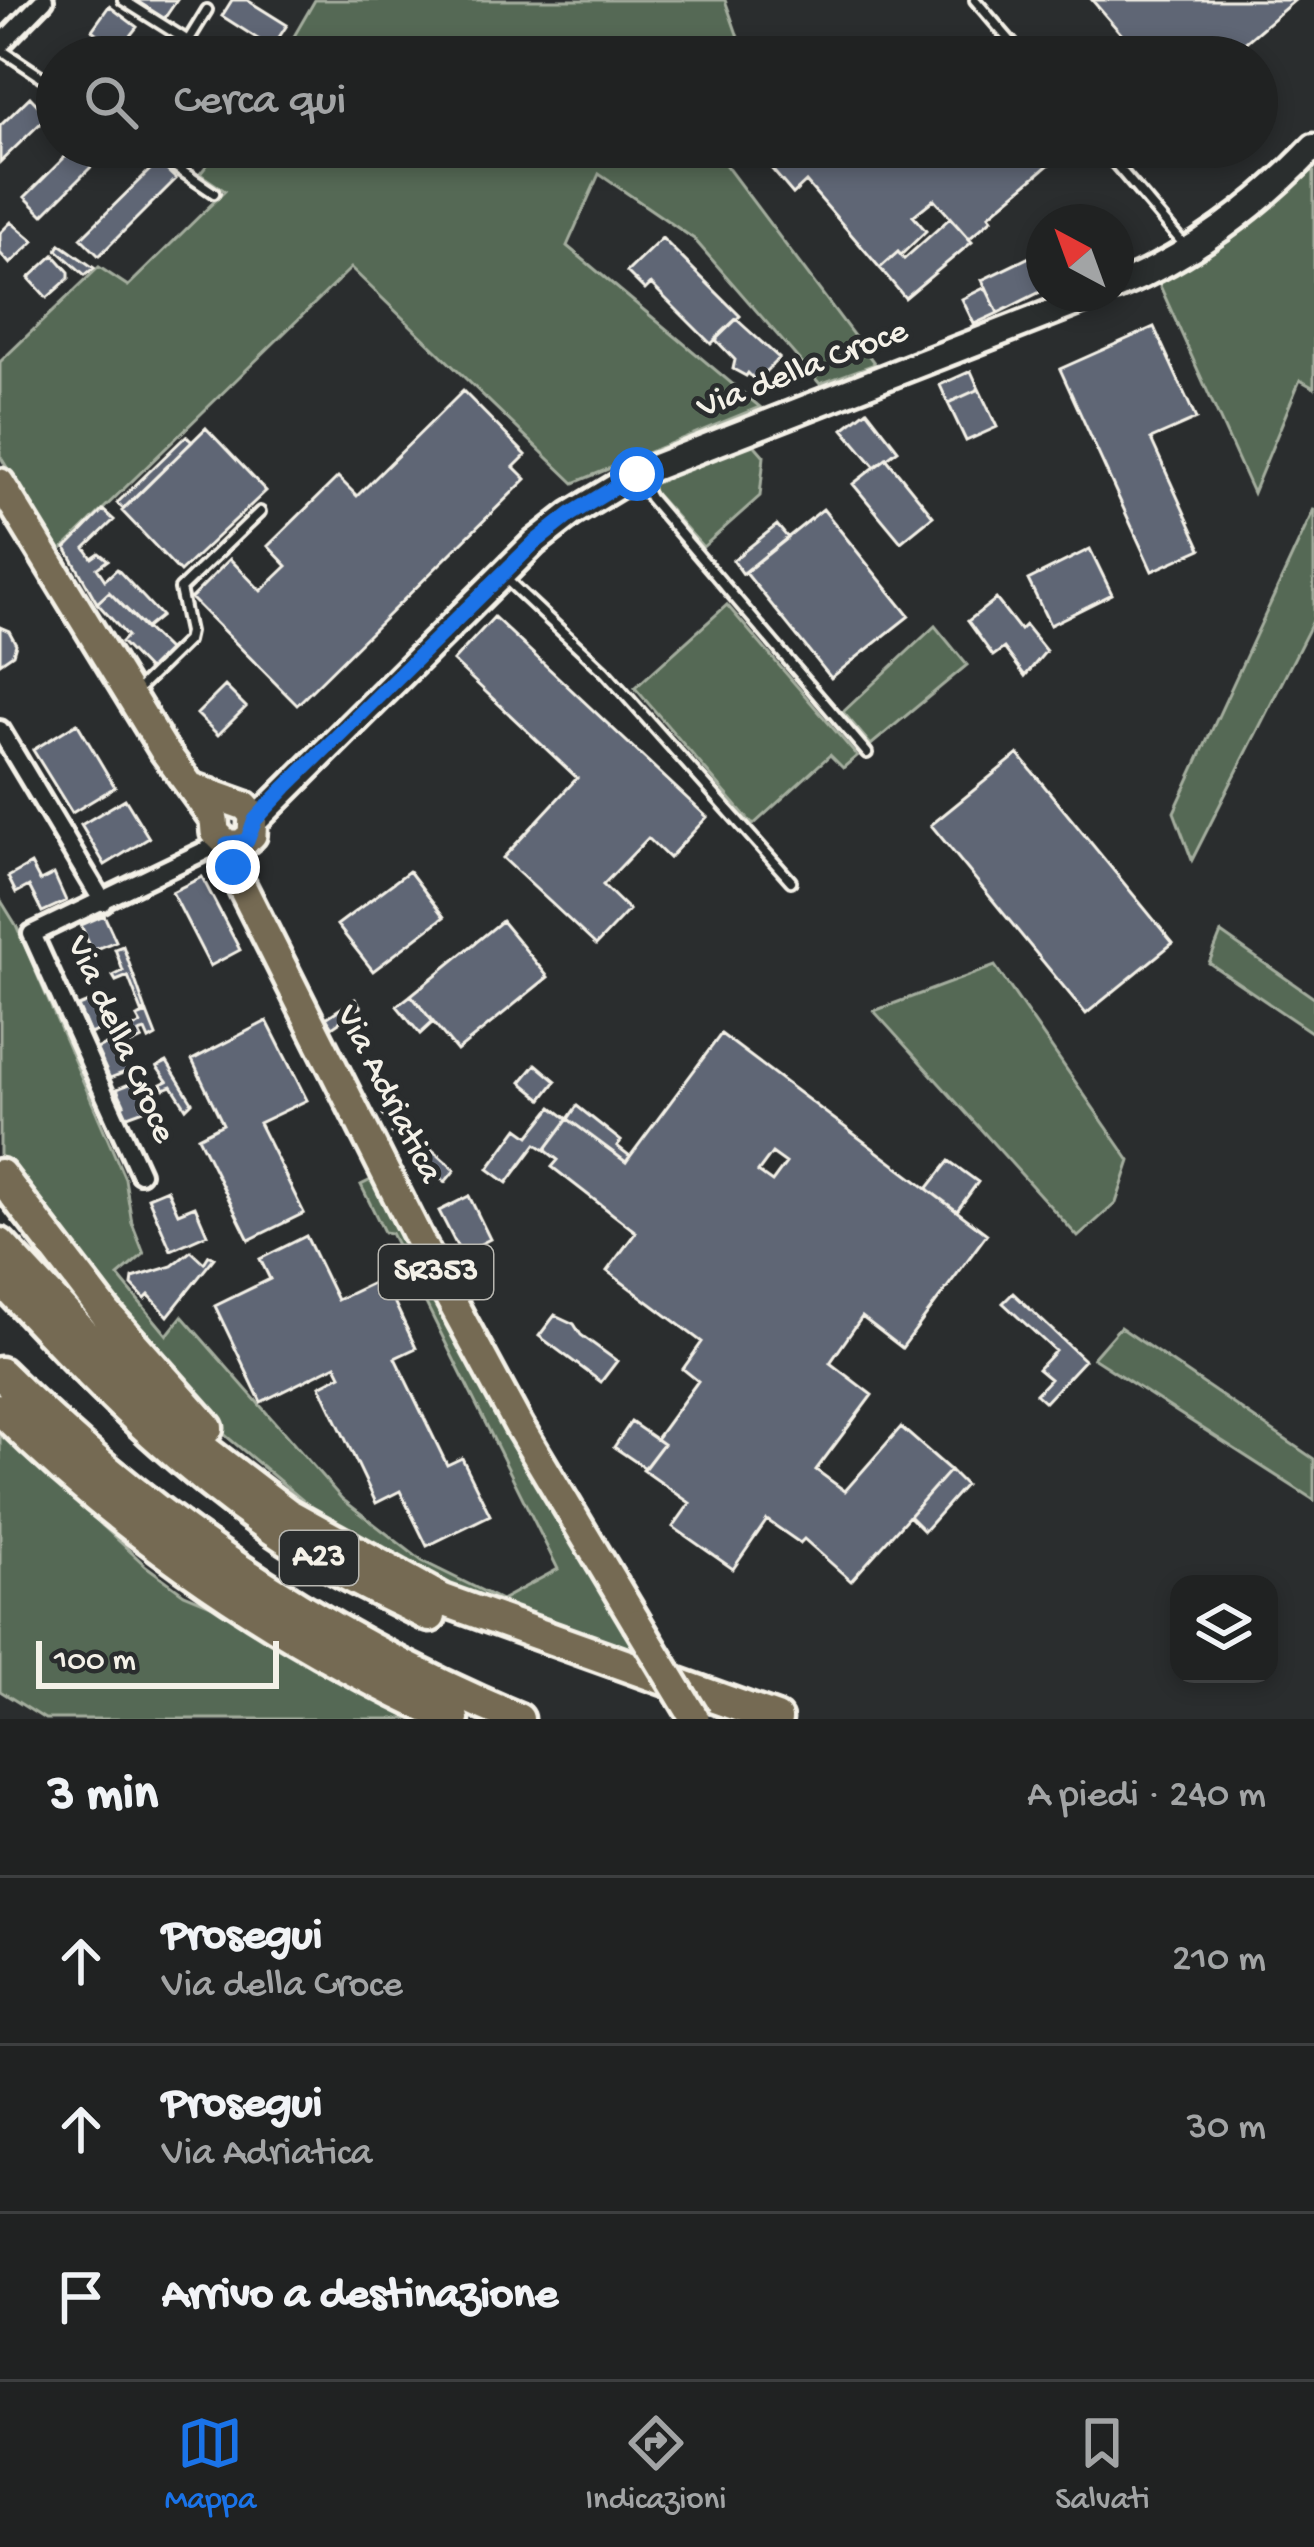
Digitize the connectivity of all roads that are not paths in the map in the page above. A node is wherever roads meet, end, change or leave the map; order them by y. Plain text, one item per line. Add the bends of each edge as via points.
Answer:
1 (44, 0) edge
2 (123, 0) edge
3 (975, 0) edge
4 (207, 10) dead end
5 (180, 36) edge
6 (191, 36) edge
7 (1006, 36) edge
8 (0, 47) edge
9 (36, 72) edge
10 (1314, 147) edge
11 (177, 168) edge
12 (1119, 168) edge
13 (214, 193) dead end
14 (1188, 249) junction
15 (1134, 278) edge
16 (1054, 312) edge
17 (637, 474) junction
18 (0, 483) edge
19 (260, 512) dead end
20 (502, 574) junction
21 (131, 695) junction
22 (0, 730) edge
23 (867, 753) dead end
24 (235, 823) junction
25 (791, 881) dead end
26 (104, 902) junction
27 (140, 1173) dead end
28 (0, 1175) edge
29 (0, 1244) edge
30 (0, 1277) edge
31 (0, 1373) edge
32 (0, 1409) edge
33 (344, 1546) junction
34 (453, 1719) edge
35 (518, 1719) edge
36 (694, 1719) edge
37 (713, 1719) edge
38 (776, 1719) edge

1 - 8 street
2 - 5 lane
3 - 7 lane
4 - 6 lane
8 - 9 lane
10 - 14 main road
11 - 13 lane
12 - 14 lane
14 - 15 main road
16 - 17 main road, Via della Croce
17 - 20 main road, Via della Croce via 571,514
17 - 23 lane
18 - 21 main road, Via Adriatica / SR353
19 - 21 lane via 180,589 187,641
20 - 24 main road, Via della Croce via 286,787
20 - 25 lane via 605,672
21 - 24 main road, Via Adriatica / SR353 via 188,785
22 - 26 street
24 - 26 street, Via della Croce
24 - 36 main road, Via Adriatica / SR353, bridge via 236,877 498,1387
26 - 27 street, Via della Croce via 32,934
28 - 33 highway, A23 via 193,1415
29 - 33 highway, A23 via 194,1441 286,1513
30 - 37 highway, A23 via 117,1402 216,1486 323,1561 429,1616
31 - 35 highway, A23 via 112,1476 252,1580 358,1644
32 - 34 highway, A23 via 95,1495 240,1604
33 - 38 highway, A23 via 442,1600

